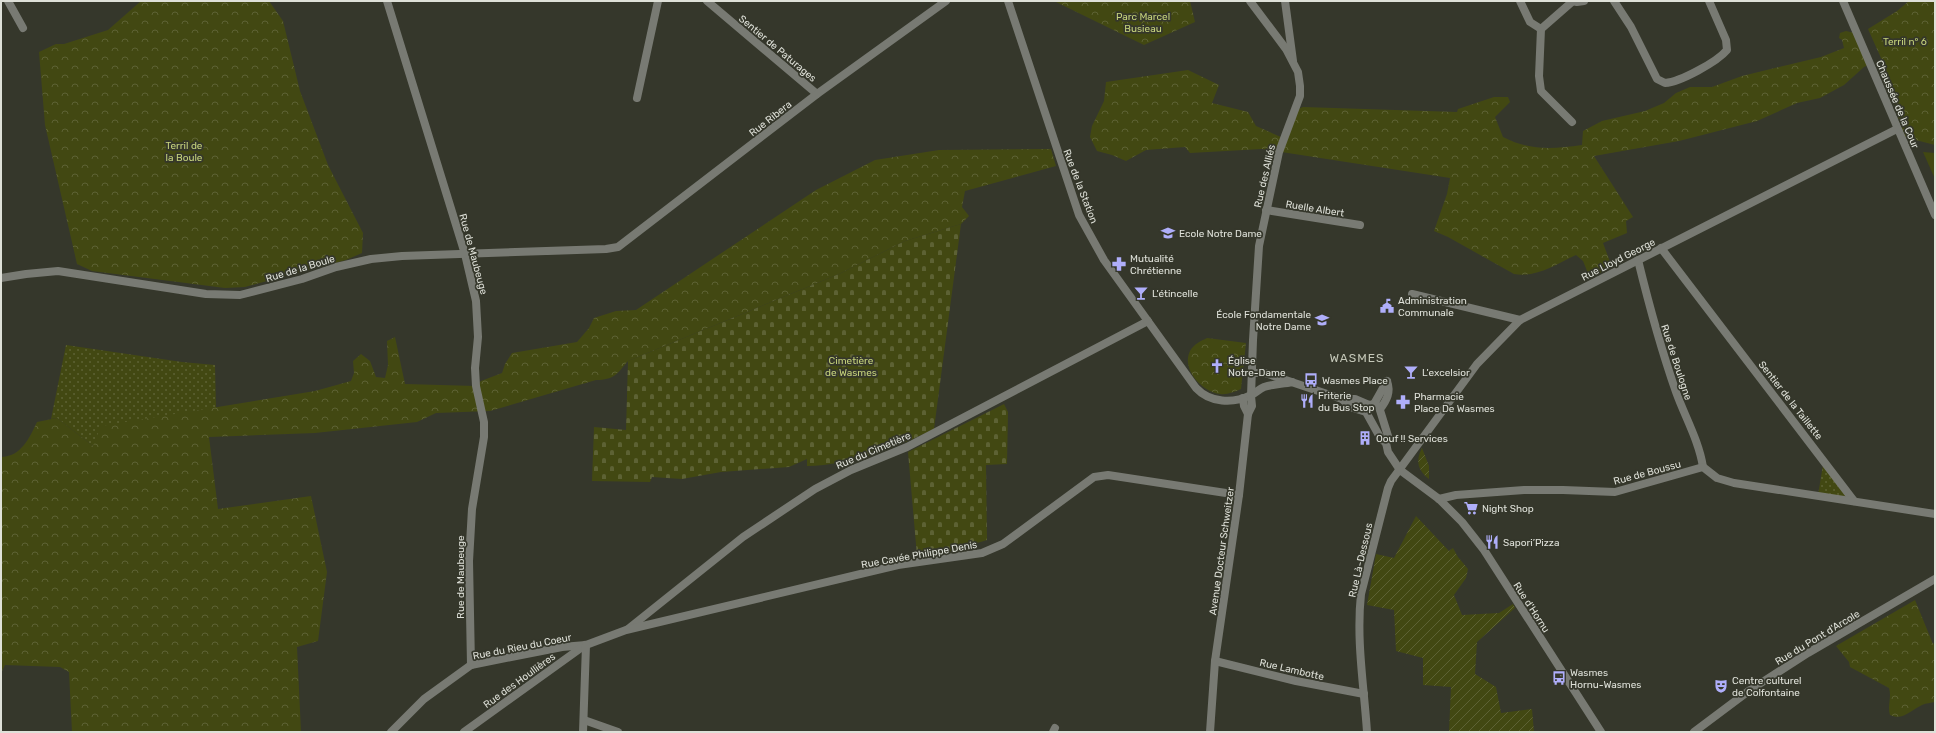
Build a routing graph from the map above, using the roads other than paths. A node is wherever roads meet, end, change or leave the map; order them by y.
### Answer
1 (8, 1) edge
2 (387, 1) edge
3 (658, 1) edge
4 (707, 1) edge
5 (946, 1) edge
6 (1008, 1) edge
7 (1250, 1) edge
8 (1285, 1) edge
9 (1520, 1) edge
10 (1573, 1) edge
11 (1584, 1) edge
12 (1614, 1) edge
13 (1709, 1) edge
14 (1843, 1) edge
15 (23, 28) dead end
16 (1541, 28) junction
17 (1293, 61) junction
18 (817, 94) junction
19 (637, 98) dead end
20 (1572, 122) dead end
21 (1897, 128) junction
22 (1266, 210) junction
23 (1935, 216) edge
24 (1360, 225) dead end
25 (1661, 248) junction
26 (606, 249) joint
27 (465, 254) junction
28 (1638, 260) junction
29 (1, 278) edge
30 (1412, 294) dead end
31 (1520, 320) junction
32 (1148, 322) junction
33 (1252, 373) junction
34 (1292, 382) junction
35 (1247, 397) junction
36 (1373, 411) junction
37 (1386, 443) junction
38 (1703, 467) junction
39 (1400, 470) junction
40 (1239, 495) junction
41 (1439, 499) junction
42 (1854, 501) junction
43 (1935, 514) edge
44 (1935, 579) edge
45 (626, 630) junction
46 (586, 645) junction
47 (1215, 661) junction
48 (471, 665) junction
49 (1364, 694) junction
50 (584, 720) junction
51 (391, 732) edge
52 (464, 732) edge
53 (583, 732) edge
54 (618, 732) edge
55 (1210, 732) edge
56 (1367, 732) edge
57 (1601, 732) edge
58 (1694, 732) edge

1 - 15 street
2 - 27 street, Rue de Maubeuge
3 - 19 street
4 - 18 street, Sentier de Paturages
5 - 18 street, Rue Ribera
6 - 32 street, Rue de la Station
7 - 17 street, Rue des Alliés
8 - 17 street
9 - 16 street
10 - 11 street
10 - 16 street
12 - 13 street
14 - 21 street, Chaussée de la Cour
16 - 20 street
17 - 22 street, Rue des Alliés
18 - 26 street, Rue Ribera
21 - 23 street, Chaussée de la Cour
21 - 25 street, Rue Lloyd George
22 - 24 street, Ruelle Albert
22 - 33 street, Rue des Alliés
25 - 28 street, Rue Lloyd George
25 - 42 street, Sentier de la Taillette
26 - 27 street, Rue de la Boule
27 - 29 street, Rue de la Boule
27 - 48 street, Rue de Maubeuge
28 - 31 street, Rue Lloyd George
28 - 38 street, Rue de Boulogne
30 - 31 street
31 - 39 street, Rue Lloyd George
32 - 35 street, Rue de la Station
32 - 45 street, Rue du Cimetière
33 - 34 street
33 - 35 street
34 - 35 street
34 - 36 street
35 - 40 street, Avenue Docteur Schweitzer
36 - 37 street
36 - 37 street
37 - 39 street, Rue d'Hornu
38 - 41 street, Rue de Boussu
38 - 42 street
39 - 41 street, Rue d'Hornu
39 - 49 street, Rue Là-Dessous
40 - 45 street, Rue Cavée Philippe Denis
40 - 47 street, Avenue Docteur Schweitzer
41 - 57 street, Rue d'Hornu
42 - 43 street
44 - 58 street, Rue du Pont d'Arcole
45 - 46 street, Rue Cavée Philippe Denis
46 - 48 street, Rue du Rieu du Coeur
46 - 50 street
46 - 52 street, Rue des Houllières
47 - 49 street, Rue Lambotte
47 - 55 street, Avenue Docteur Schweitzer
48 - 51 street, Rue du Rieu du Coeur
49 - 56 street, Rue Là-Dessous
50 - 53 street
50 - 54 street

